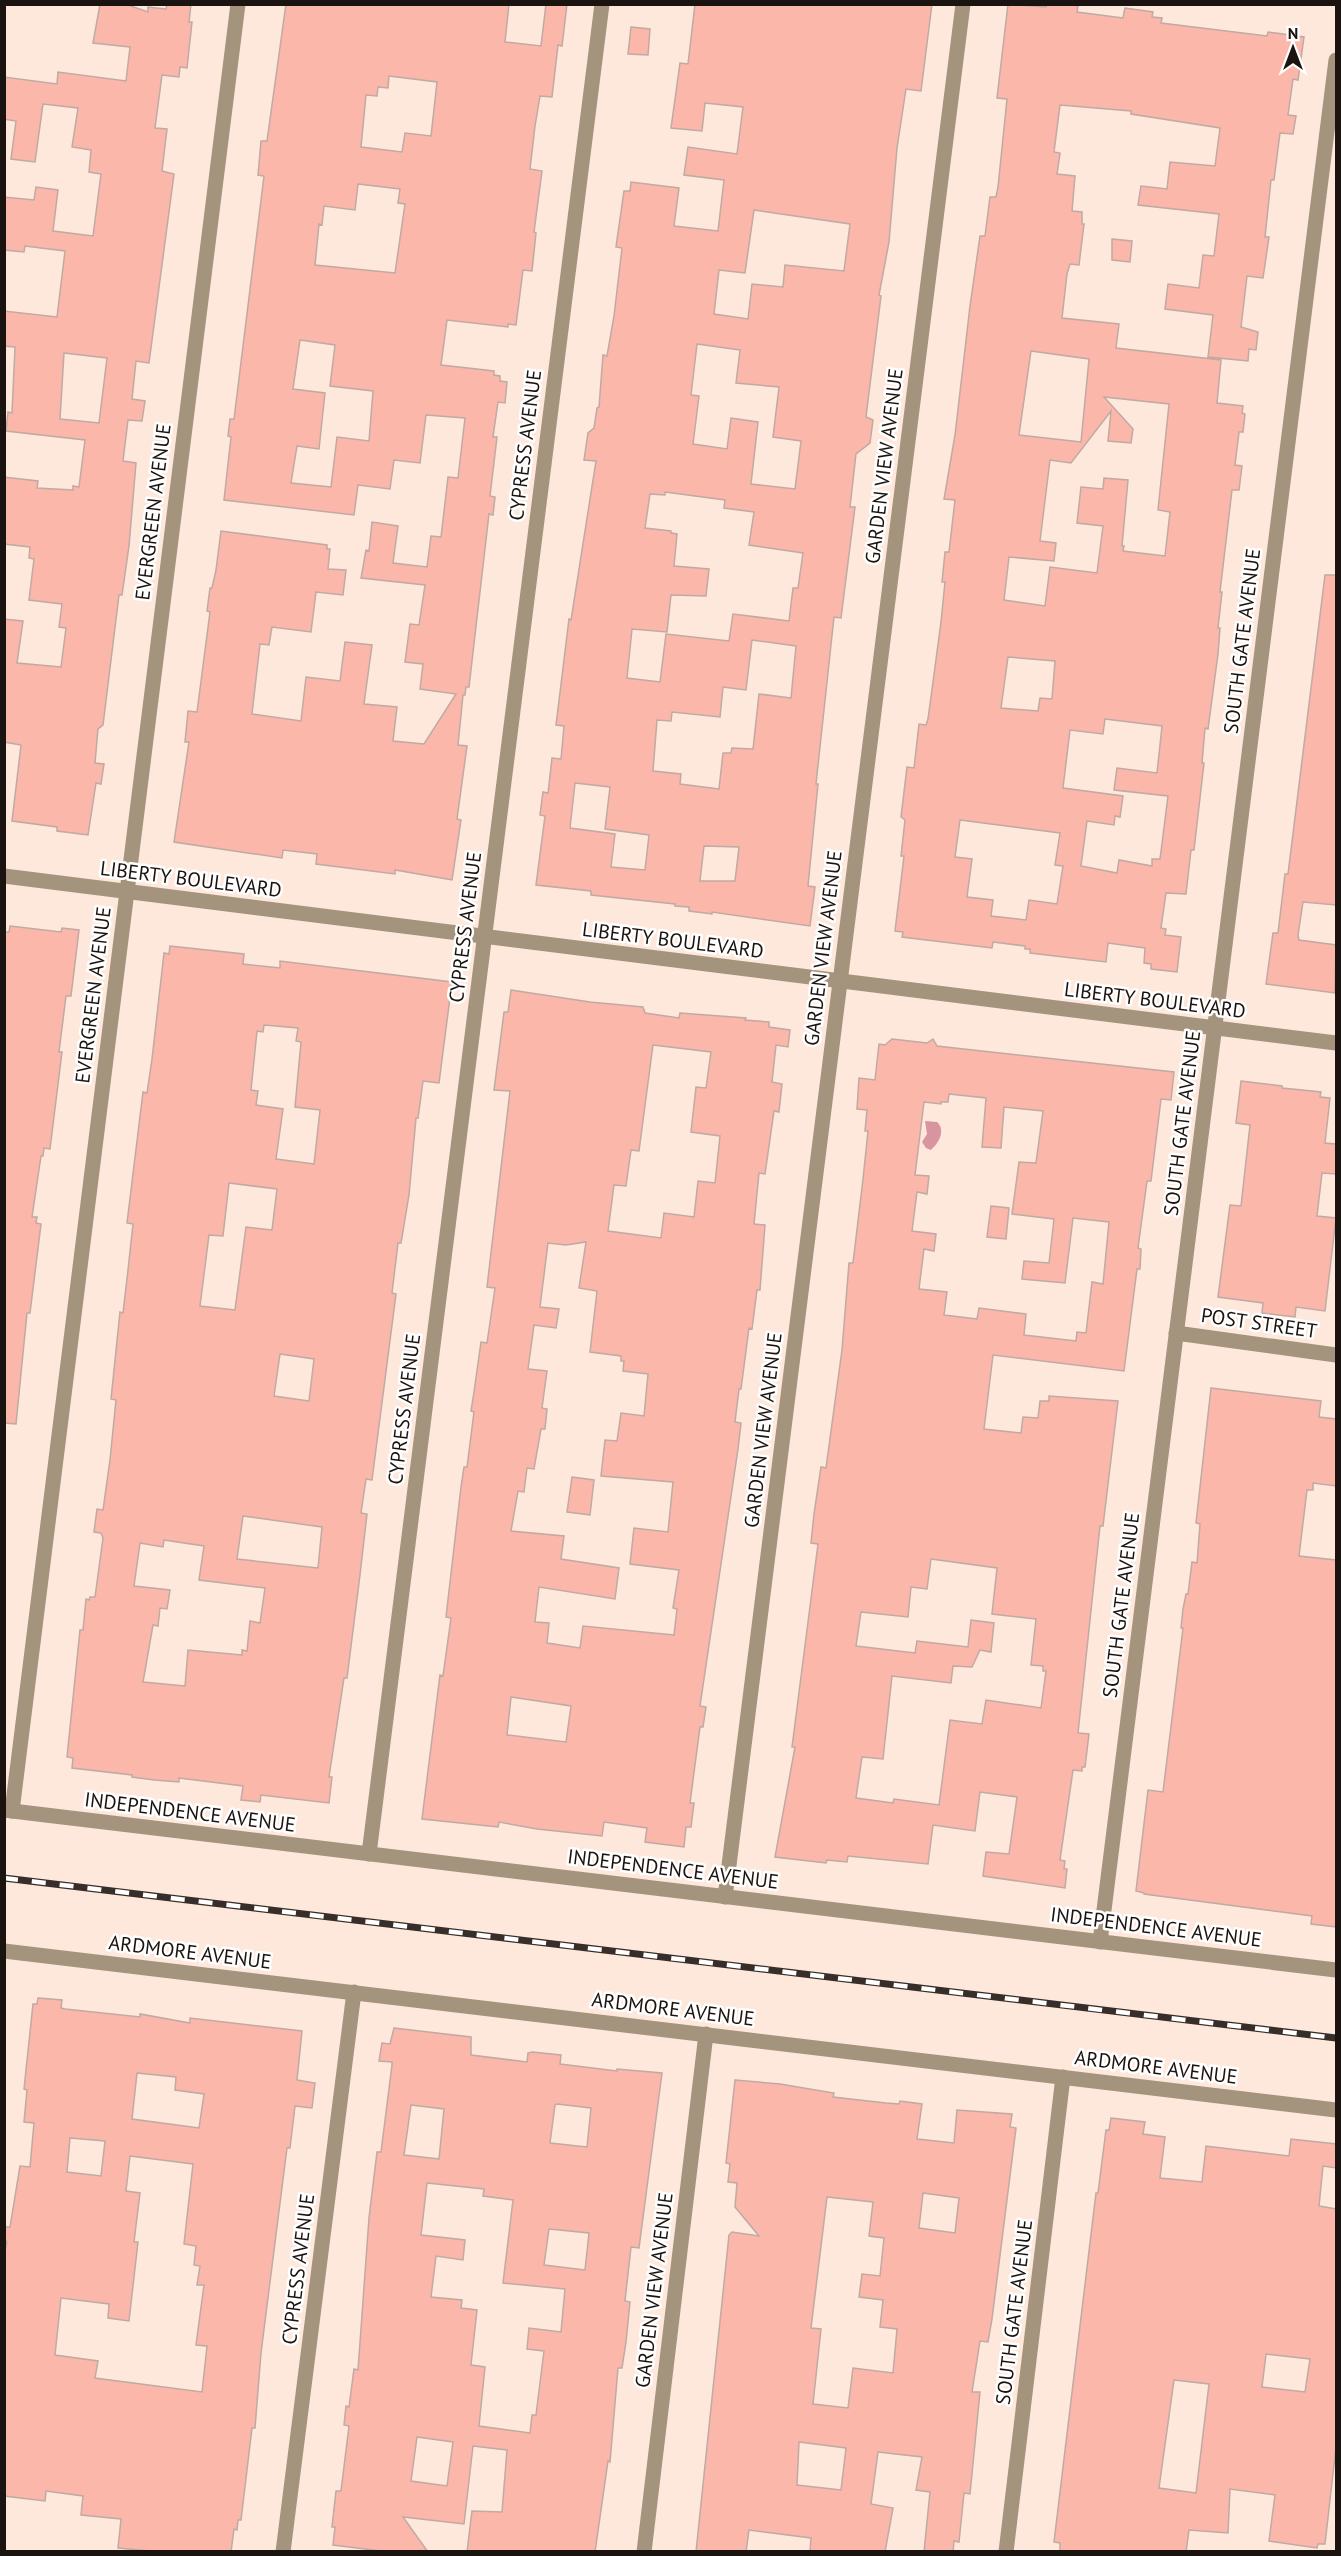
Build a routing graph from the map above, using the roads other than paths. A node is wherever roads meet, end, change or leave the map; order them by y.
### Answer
1 (238, 4) edge
2 (602, 4) edge
3 (963, 4) edge
4 (1336, 60) edge
5 (4, 876) edge
6 (127, 892) junction
7 (485, 937) junction
8 (840, 982) junction
9 (1215, 1028) junction
10 (1336, 1043) edge
11 (1176, 1333) junction
12 (1336, 1355) edge
13 (8, 1811) edge
14 (369, 1854) junction
15 (725, 1897) junction
16 (1100, 1941) junction
17 (4, 1951) edge
18 (1336, 1970) edge
19 (354, 1992) junction
20 (706, 2034) junction
21 (1064, 2077) junction
22 (1336, 2110) edge
23 (283, 2552) edge
24 (644, 2552) edge
25 (1006, 2552) edge

1 - 6 street, EVERGREEN AVENUE
2 - 7 street, CYPRESS AVENUE
3 - 8 street, GARDEN VIEW AVENUE
4 - 9 street, SOUTH GATE AVENUE
5 - 6 street, LIBERTY BOULEVARD
6 - 7 street, LIBERTY BOULEVARD
6 - 13 street, EVERGREEN AVENUE
7 - 8 street, LIBERTY BOULEVARD
7 - 14 street, CYPRESS AVENUE
8 - 9 street, LIBERTY BOULEVARD
8 - 15 street, GARDEN VIEW AVENUE
9 - 10 street, LIBERTY BOULEVARD
9 - 11 street, SOUTH GATE AVENUE
11 - 12 street, POST STREET
11 - 16 street, SOUTH GATE AVENUE
13 - 14 street, INDEPENDENCE AVENUE
14 - 15 street, INDEPENDENCE AVENUE
15 - 16 street, INDEPENDENCE AVENUE
16 - 18 street, INDEPENDENCE AVENUE
17 - 19 street, ARDMORE AVENUE
19 - 20 street, ARDMORE AVENUE
19 - 23 street, CYPRESS AVENUE
20 - 21 street, ARDMORE AVENUE
20 - 24 street, GARDEN VIEW AVENUE
21 - 22 street, ARDMORE AVENUE
21 - 25 street, SOUTH GATE AVENUE

